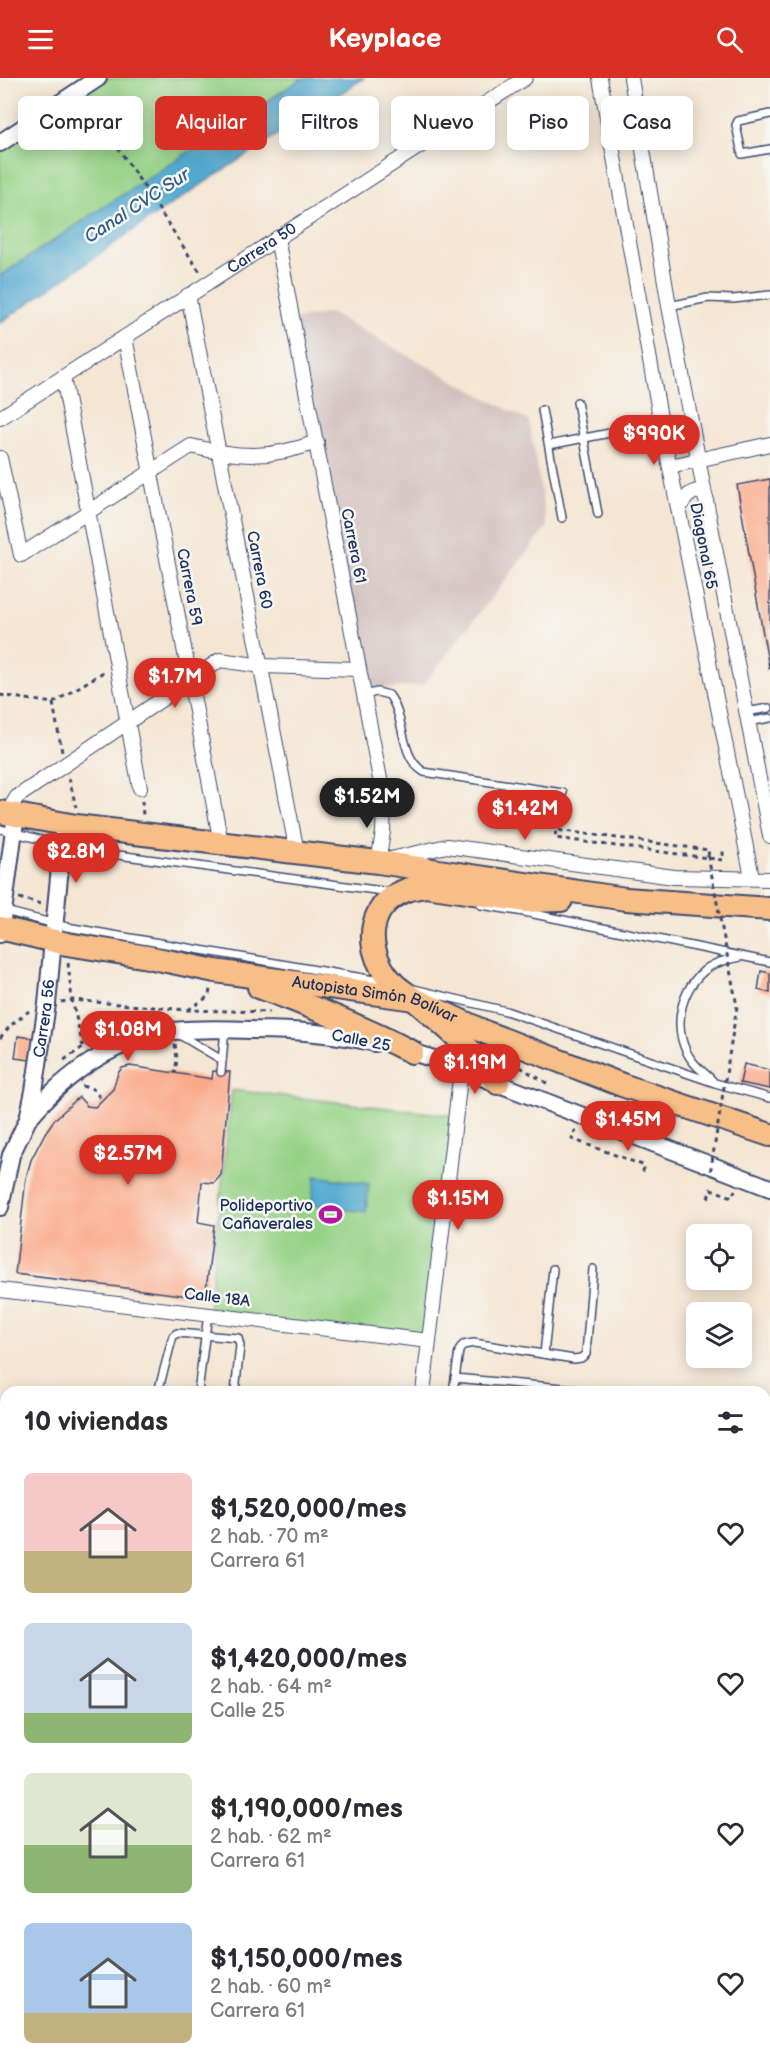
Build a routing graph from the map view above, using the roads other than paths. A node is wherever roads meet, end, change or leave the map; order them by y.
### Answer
1 (98, 78) edge
2 (525, 78) edge
3 (600, 78) edge
4 (631, 78) edge
5 (770, 114) edge
6 (0, 143) edge
7 (770, 149) edge
8 (277, 237) junction
9 (188, 295) junction
10 (770, 295) edge
11 (669, 306) junction
12 (125, 337) junction
13 (63, 376) junction
14 (577, 402) dead end
15 (542, 410) dead end
16 (0, 418) edge
17 (661, 423) junction
18 (584, 438) junction
19 (317, 442) junction
20 (770, 444) edge
21 (549, 445) junction
22 (219, 453) junction
23 (0, 458) edge
24 (698, 460) junction
25 (670, 466) junction
26 (150, 472) junction
27 (706, 497) junction
28 (679, 508) junction
29 (89, 512) junction
30 (598, 514) dead end
31 (562, 518) dead end
32 (262, 666) junction
33 (359, 669) junction
34 (191, 680) junction
35 (364, 695) junction
36 (769, 708) edge
37 (747, 717) junction
38 (770, 718) edge
39 (128, 722) junction
40 (140, 788) road end
41 (563, 793) dead end
42 (7, 820) edge
43 (769, 829) edge
44 (63, 835) junction
45 (221, 843) junction
46 (297, 852) junction
47 (378, 862) junction
48 (752, 877) junction
49 (770, 879) edge
50 (399, 893) junction
51 (422, 896) dead end
52 (626, 899) junction
53 (468, 903) dead end
54 (770, 909) edge
55 (2, 914) edge
56 (55, 924) junction
57 (0, 934) edge
58 (746, 956) junction
59 (770, 962) edge
60 (212, 979) junction
61 (393, 984) junction
62 (414, 999) junction
63 (225, 1029) junction
64 (173, 1031) junction
65 (412, 1052) junction
66 (222, 1060) junction
67 (462, 1070) junction
68 (221, 1072) dead end
69 (498, 1083) junction
70 (715, 1083) junction
71 (770, 1098) edge
72 (28, 1119) junction
73 (770, 1135) edge
74 (770, 1188) edge
75 (0, 1207) edge
76 (553, 1269) dead end
77 (593, 1269) dead end
78 (0, 1290) edge
79 (208, 1314) junction
80 (205, 1334) junction
81 (429, 1341) junction
82 (544, 1354) junction
83 (455, 1378) junction
84 (160, 1386) edge
85 (199, 1386) edge
86 (236, 1386) edge
87 (424, 1386) edge
88 (454, 1386) edge
89 (541, 1386) edge

1 - 6 street
2 - 8 street, Carrera 50
3 - 17 street, Diagonal 65
4 - 11 street, Diagonal 65
5 - 7 lane
8 - 9 street, Carrera 50
8 - 19 street, Carrera 61
9 - 12 street, Carrera 50
9 - 22 street, Carrera 60
10 - 11 lane
11 - 24 street, Diagonal 65
12 - 13 street, Carrera 50
12 - 26 street, Carrera 59
13 - 16 street, Carrera 50
13 - 29 street
14 - 18 lane
15 - 21 lane
17 - 18 lane
17 - 25 street, Diagonal 65
18 - 21 lane
18 - 30 lane
19 - 22 street
19 - 33 street, Carrera 61
20 - 24 street
21 - 31 lane
22 - 26 street
22 - 32 street, Carrera 60
23 - 29 street
24 - 25 street
24 - 27 street, Diagonal 65
25 - 28 street, Diagonal 65
26 - 29 street
26 - 34 street, Carrera 59
27 - 28 street
27 - 37 street, Diagonal 65
28 - 48 street, Diagonal 65
29 - 39 street
32 - 33 street
32 - 34 street
32 - 46 street, Carrera 60
33 - 35 street, Carrera 61
34 - 39 street
34 - 45 street, Carrera 59
35 - 41 lane
35 - 47 street, Carrera 61
36 - 37 lane
37 - 38 lane
37 - 43 street, Diagonal 65
39 - 40 street
39 - 42 street
42 - 44 highway
42 - 55 street
44 - 45 highway
44 - 50 lane
44 - 56 street, Carrera 56
45 - 46 highway
46 - 47 highway
47 - 48 street
47 - 52 highway
48 - 49 street
50 - 51 lane
50 - 52 highway
50 - 61 highway
52 - 54 highway
53 - 58 lane
55 - 56 highway, Autopista Simón Bolívar
55 - 57 street
56 - 60 highway, Autopista Simón Bolívar
56 - 61 lane
56 - 72 street, Carrera 56
58 - 59 lane
58 - 70 lane
60 - 62 highway, Autopista Simón Bolívar
60 - 65 highway
61 - 62 highway
61 - 70 lane
62 - 69 highway
62 - 73 highway, Autopista Simón Bolívar
63 - 64 street, Calle 25
63 - 65 street, Calle 25
63 - 66 lane
64 - 66 lane
64 - 72 street, Calle 25
65 - 67 street, Calle 25
66 - 68 lane
67 - 69 street, Calle 25
67 - 81 street
69 - 74 street, Calle 25
70 - 71 lane
72 - 75 street, Carrera 56
76 - 82 lane
77 - 82 lane
78 - 79 street, Calle 18A
79 - 80 lane
79 - 81 street, Calle 18A
80 - 84 lane
80 - 85 lane
80 - 86 lane
81 - 87 street
82 - 83 lane
83 - 88 lane
83 - 89 lane

